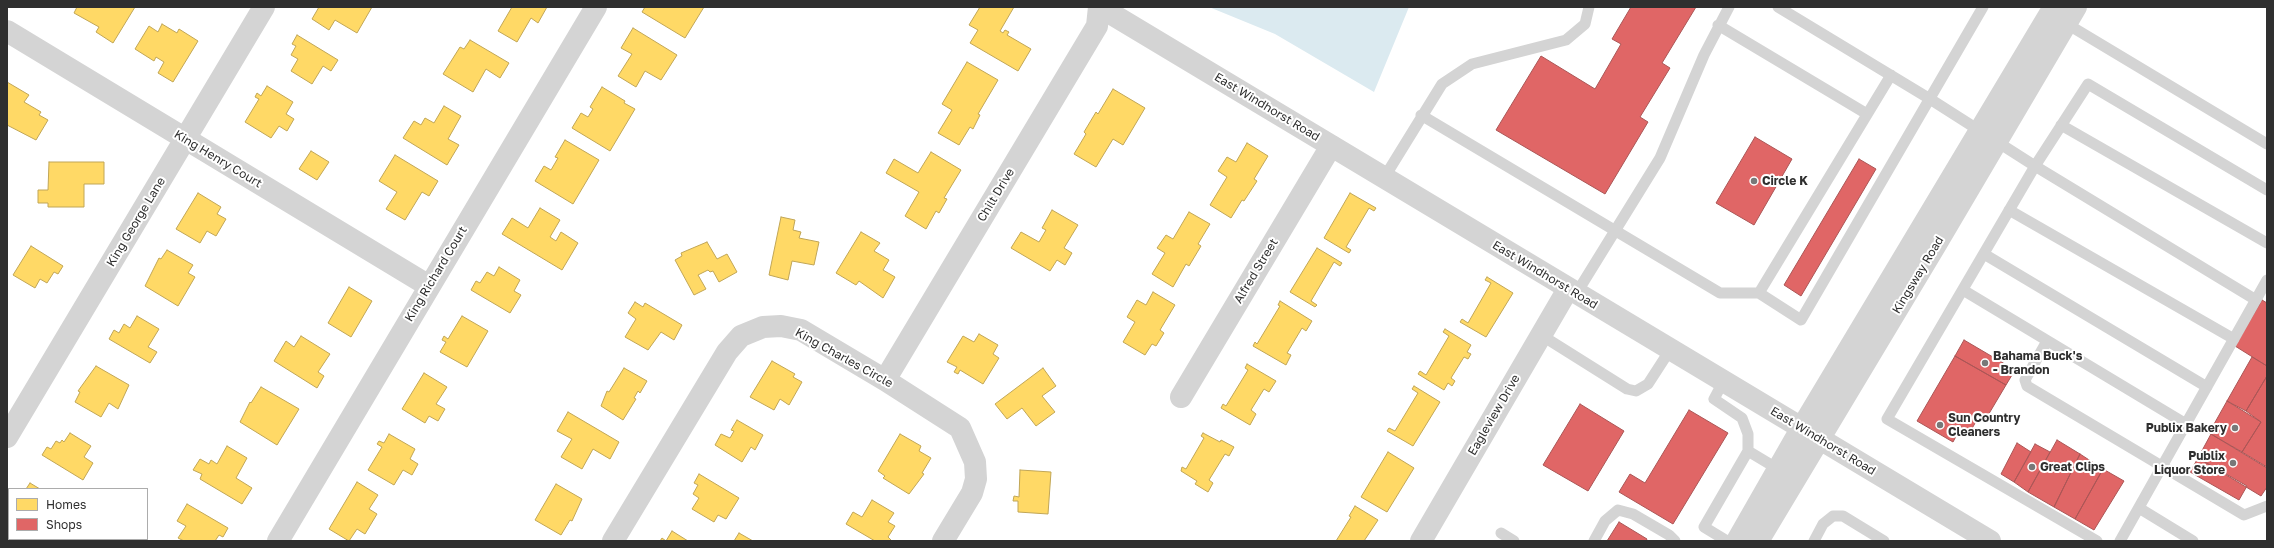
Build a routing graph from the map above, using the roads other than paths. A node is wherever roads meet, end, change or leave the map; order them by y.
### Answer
1 (264, 7) edge
2 (596, 7) edge
3 (1099, 7) edge
4 (1589, 7) edge
5 (1728, 7) edge
6 (1778, 7) edge
7 (1983, 7) edge
8 (2066, 13) edge
9 (1718, 25) junction
10 (7, 31) edge
11 (1891, 75) junction
12 (1930, 98) junction
13 (1867, 114) junction
14 (1421, 115) junction
15 (2061, 125) junction
16 (1989, 136) junction
17 (187, 140) junction
18 (2267, 144) edge
19 (1331, 146) junction
20 (2034, 166) junction
21 (1384, 178) junction
22 (2267, 190) edge
23 (2009, 210) junction
24 (1615, 231) junction
25 (2267, 243) edge
26 (1984, 254) junction
27 (2267, 280) edge
28 (429, 286) junction
29 (1963, 290) junction
30 (1572, 292) junction
31 (1759, 294) junction
32 (2256, 300) junction
33 (1541, 335) junction
34 (2234, 339) junction
35 (2047, 341) junction
36 (1670, 350) junction
37 (885, 380) junction
38 (1723, 382) junction
39 (2206, 387) junction
40 (1181, 397) dead end
41 (2186, 424) junction
42 (1810, 434) junction
43 (7, 437) edge
44 (1748, 451) junction
45 (2162, 467) junction
46 (1778, 469) junction
47 (2267, 506) edge
48 (2138, 508) junction
49 (1501, 533) dead end
50 (1985, 540) edge
51 (278, 541) edge
52 (613, 541) edge
53 (943, 541) edge
54 (1421, 541) edge
55 (1514, 541) edge
56 (1594, 541) edge
57 (1675, 541) edge
58 (1727, 541) edge
59 (1737, 541) edge
60 (1758, 541) edge
61 (1814, 541) edge
62 (1884, 541) edge
63 (2098, 541) edge
64 (2120, 541) edge
65 (2193, 541) edge

1 - 17 street, King George Lane
2 - 28 street, King Richard Court
3 - 19 street, East Windhorst Road
3 - 37 street, Chilt Drive
4 - 14 lane
5 - 9 lane
6 - 11 lane
7 - 12 lane
8 - 16 street, Kingsway Road
8 - 18 lane
9 - 13 lane
9 - 24 lane
10 - 17 street, King Henry Court
11 - 12 lane
11 - 13 lane
12 - 16 lane
12 - 31 lane
13 - 31 lane
14 - 21 lane
14 - 24 lane
15 - 20 lane
15 - 22 lane
15 - 25 lane
16 - 20 lane
16 - 42 street, Kingsway Road
17 - 28 street, King Henry Court
17 - 43 street, King George Lane
19 - 21 street, East Windhorst Road
19 - 40 street, Alfred Street
20 - 23 lane
20 - 32 lane
21 - 30 street, East Windhorst Road
23 - 26 lane
23 - 34 lane
24 - 30 lane
24 - 31 lane
26 - 29 lane
26 - 39 lane
27 - 32 lane
28 - 51 street, King Richard Court
29 - 35 lane
29 - 63 lane
30 - 33 street, Eagleview Drive
30 - 36 street, East Windhorst Road
32 - 34 lane
33 - 36 lane
33 - 54 street, Eagleview Drive
34 - 39 lane
35 - 41 lane
35 - 45 lane
36 - 38 street, East Windhorst Road
37 - 52 street, King Charles Circle
37 - 53 street, King Charles Circle
38 - 42 street, East Windhorst Road
38 - 44 lane
39 - 41 lane
41 - 45 lane
42 - 46 street, Kingsway Road
42 - 50 street, East Windhorst Road
42 - 60 street, Kingsway Road
44 - 46 lane
44 - 58 lane
45 - 47 lane
45 - 48 lane
46 - 59 street, Kingsway Road
48 - 64 lane
48 - 65 lane
49 - 55 lane
56 - 57 lane
61 - 62 lane

